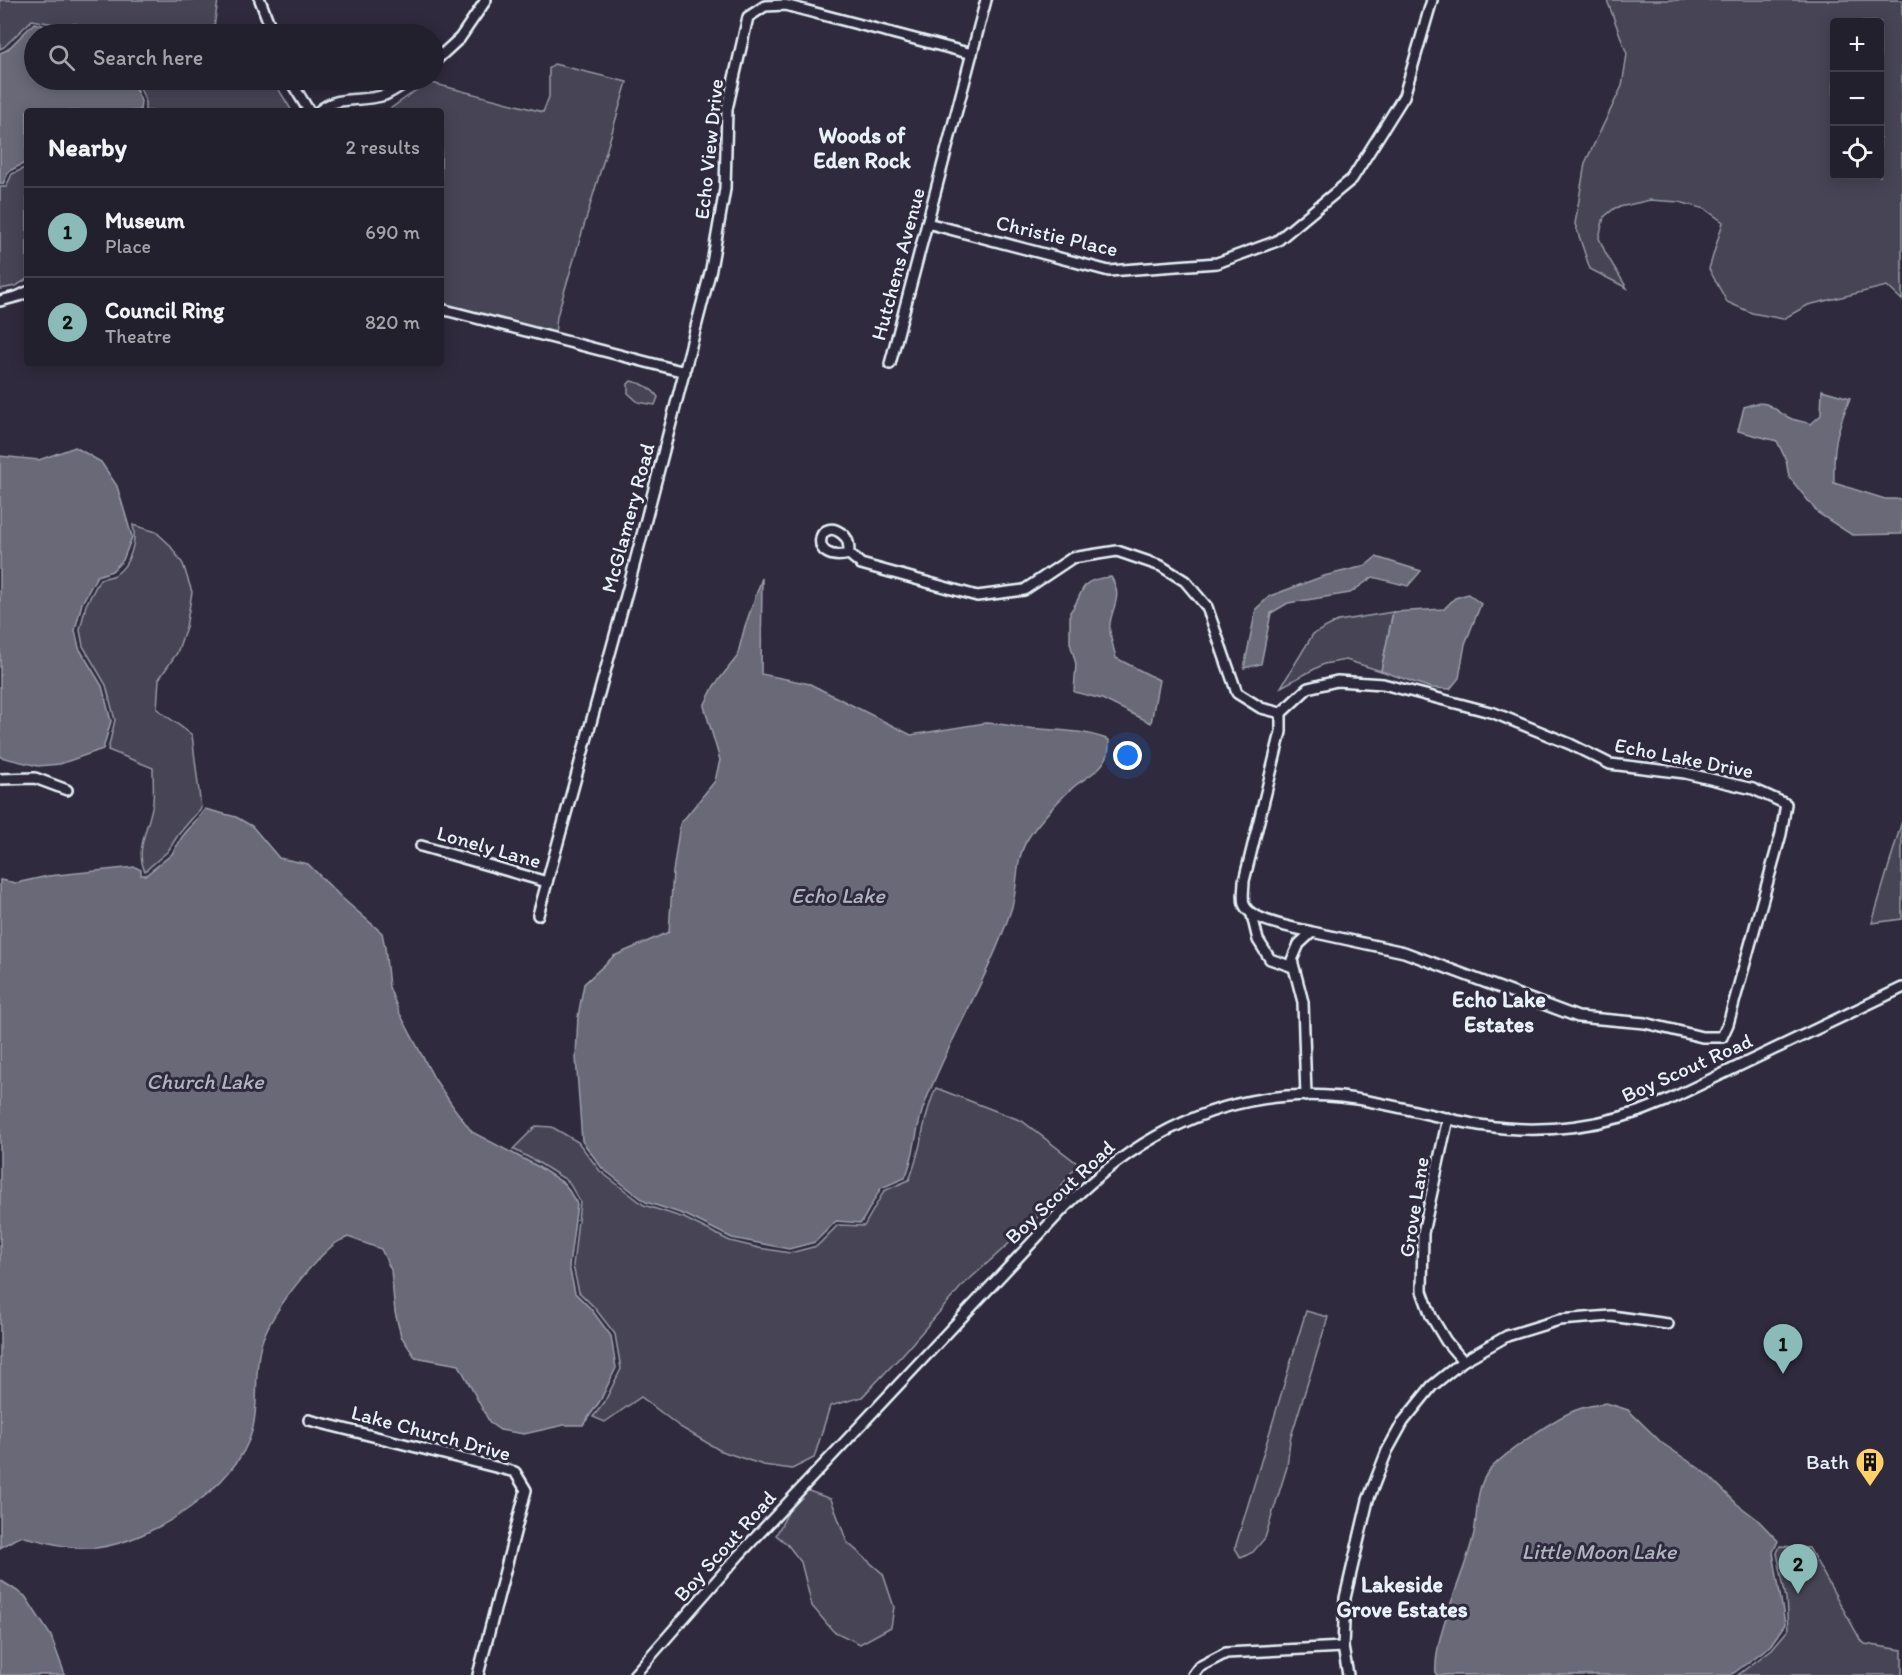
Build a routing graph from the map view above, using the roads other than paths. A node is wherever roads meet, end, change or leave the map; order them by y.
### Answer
1 (260, 0) edge
2 (486, 0) edge
3 (986, 0) edge
4 (1432, 0) edge
5 (269, 24) edge
6 (444, 53) edge
7 (972, 54) junction
8 (296, 90) edge
9 (393, 90) edge
10 (307, 108) edge
11 (323, 108) edge
12 (927, 223) junction
13 (24, 294) edge
14 (0, 301) edge
15 (444, 310) edge
16 (890, 364) dead end
17 (685, 372) junction
18 (849, 554) dead end
19 (1281, 713) junction
20 (0, 779) edge
21 (67, 790) dead end
22 (421, 846) dead end
23 (547, 882) junction
24 (538, 915) dead end
25 (1252, 915) junction
26 (1312, 932) junction
27 (1293, 967) junction
28 (1902, 988) edge
29 (1306, 1096) junction
30 (1448, 1118) junction
31 (1668, 1324) dead end
32 (1463, 1362) junction
33 (309, 1420) dead end
34 (1343, 1647) junction
35 (478, 1675) edge
36 (634, 1675) edge
37 (1193, 1675) edge
38 (1348, 1675) edge

1 - 5 street
2 - 6 street
3 - 7 street, Hutchens Avenue
4 - 12 street, Christie Place
7 - 12 street, Hutchens Avenue
7 - 17 street, Echo View Drive
8 - 10 street
9 - 11 street
12 - 16 street, Hutchens Avenue
13 - 14 street
15 - 17 street
17 - 23 street, McGlamery Road
18 - 19 street
19 - 25 street
19 - 26 street, Echo Lake Drive
20 - 21 street
22 - 23 street, Lonely Lane
23 - 24 street, McGlamery Road
25 - 26 street, Echo Lake Drive
25 - 27 street
26 - 27 street
27 - 29 street
28 - 30 street, Boy Scout Road
29 - 30 street, Boy Scout Road
29 - 36 street, Boy Scout Road
30 - 32 street, Grove Lane
31 - 32 street
32 - 34 street
33 - 35 street, Lake Church Drive
34 - 37 street
34 - 38 street

